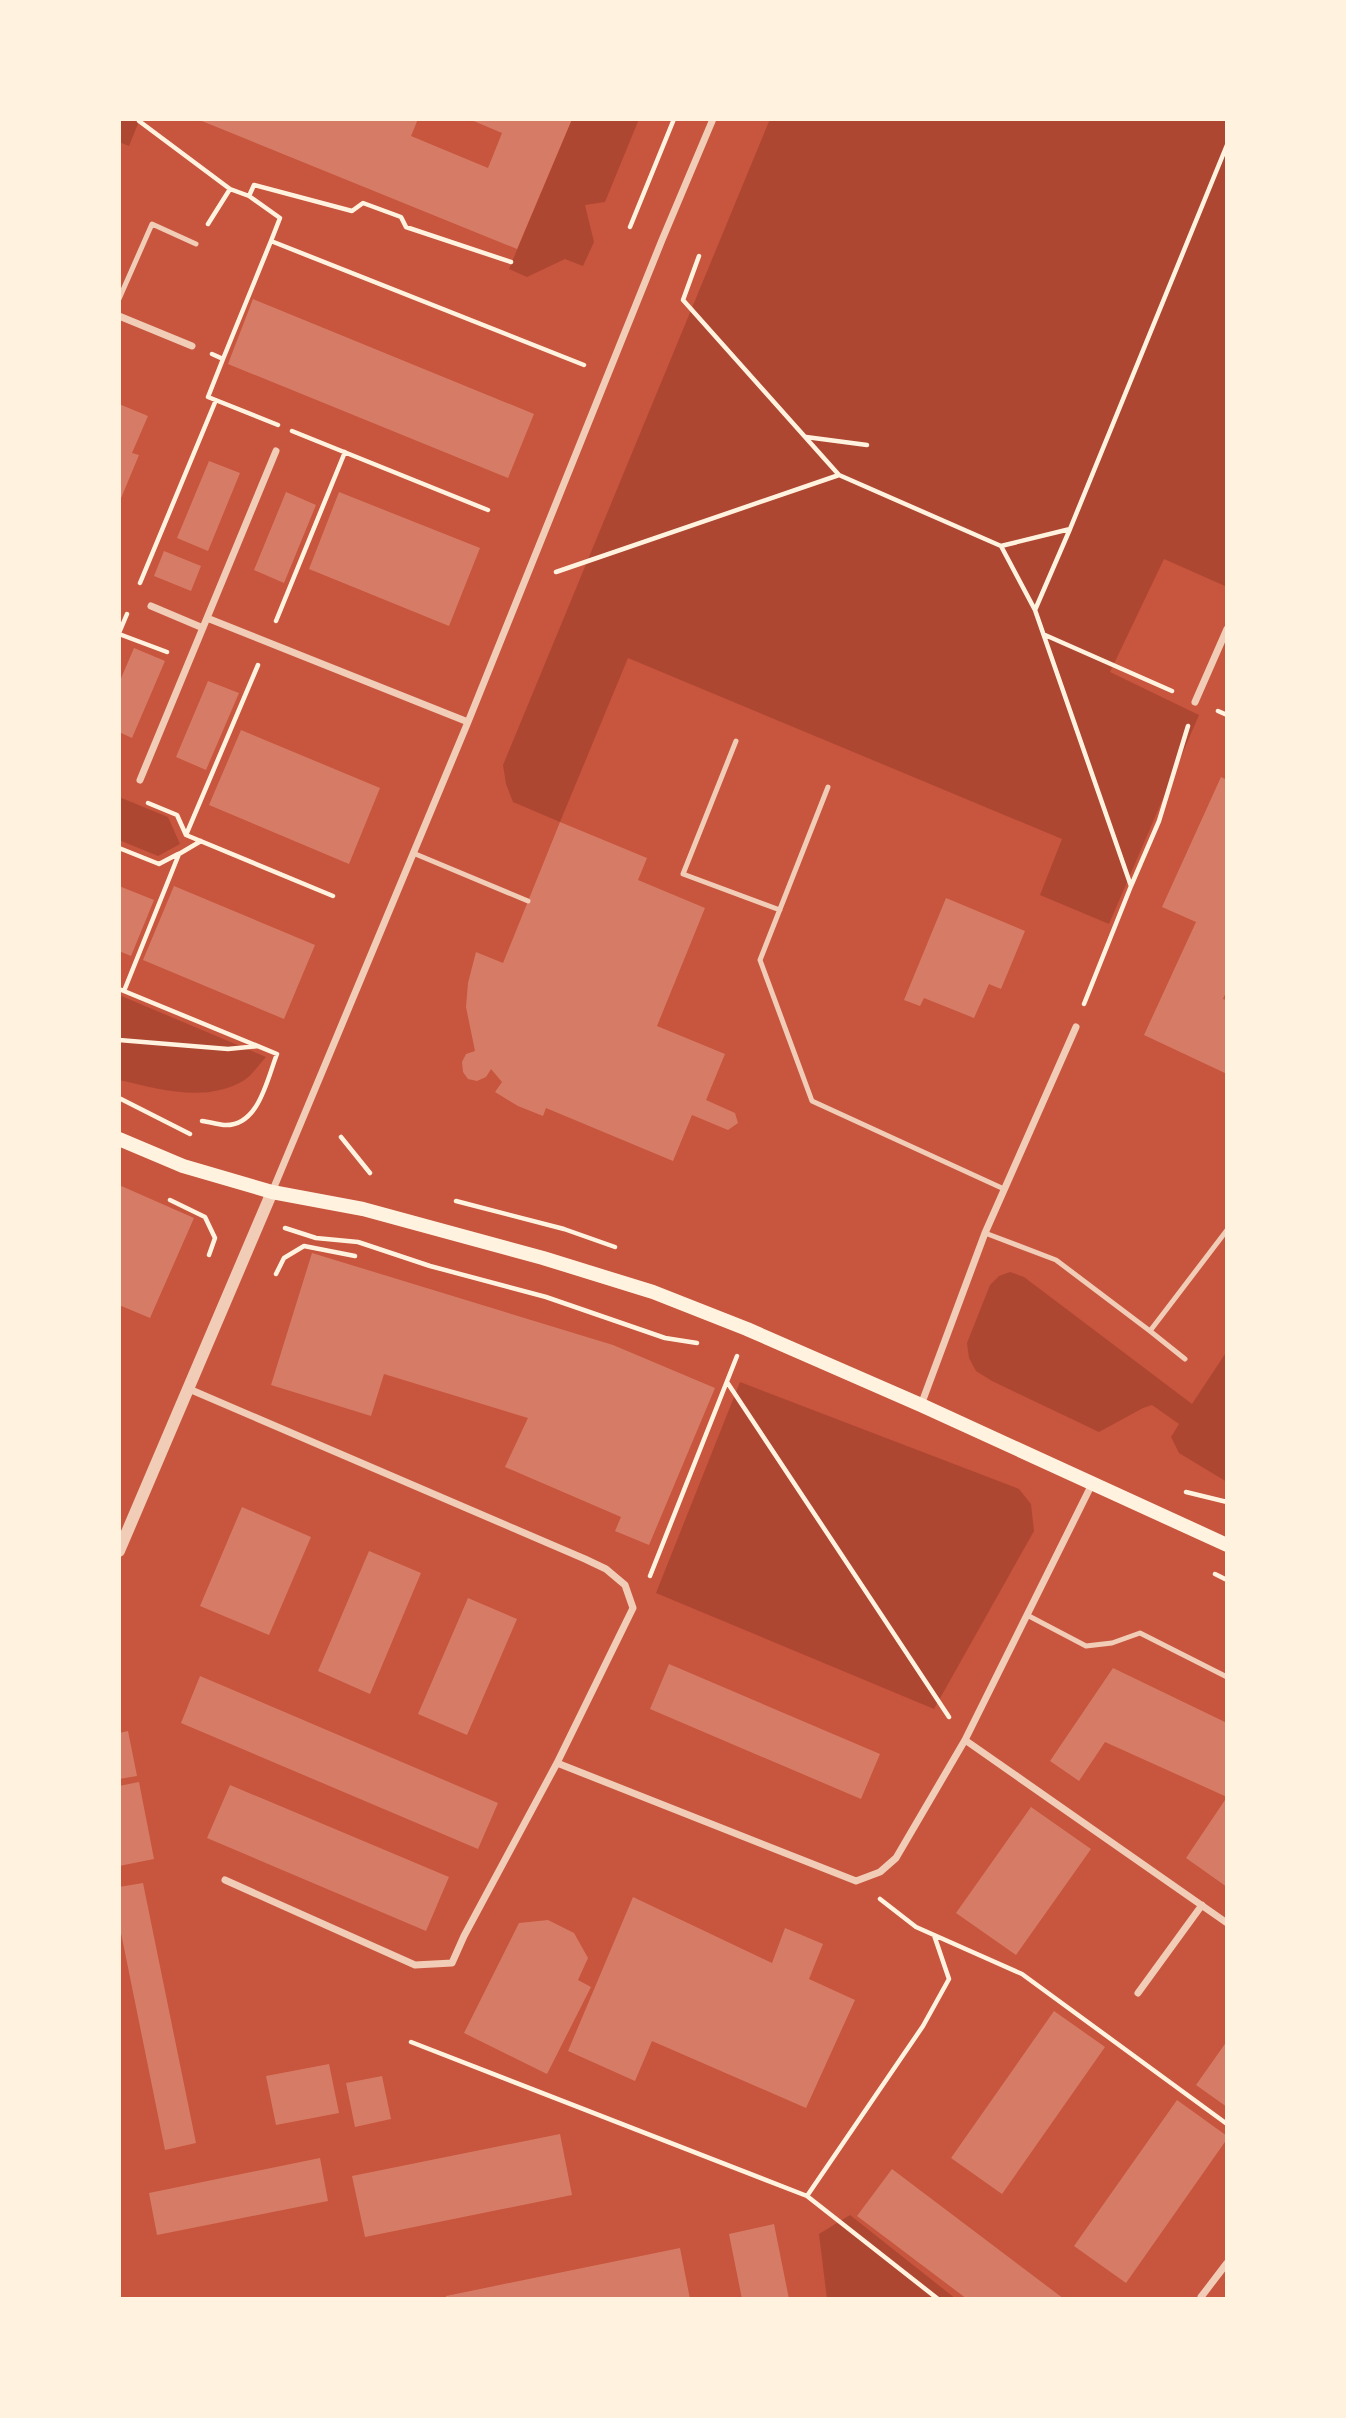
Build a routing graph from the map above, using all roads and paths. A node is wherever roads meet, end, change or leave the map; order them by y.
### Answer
1 (674, 119) edge
2 (713, 119) edge
3 (139, 121) dead end
4 (1227, 145) edge
5 (230, 190) junction
6 (249, 196) junction
7 (630, 227) dead end
8 (271, 241) junction
9 (196, 244) joint
10 (699, 256) dead end
11 (511, 262) dead end
12 (119, 299) edge
13 (119, 316) edge
14 (192, 346) joint
15 (223, 359) junction
16 (608, 374) junction
17 (216, 400) junction
18 (805, 437) junction
19 (867, 445) dead end
20 (276, 451) dead end
21 (839, 475) junction
22 (488, 510) dead end
23 (1070, 529) junction
24 (1001, 546) junction
25 (525, 583) junction
26 (139, 584) dead end
27 (151, 606) dead end
28 (129, 608) dead end
29 (1035, 610) junction
30 (207, 618) junction
31 (203, 628) junction
32 (1227, 629) edge
33 (119, 633) edge
34 (1044, 635) junction
35 (143, 643) dead end
36 (1195, 702) junction
37 (468, 722) junction
38 (736, 741) dead end
39 (140, 780) dead end
40 (828, 787) dead end
41 (142, 800) dead end
42 (201, 841) dead end
43 (119, 848) edge
44 (413, 853) junction
45 (179, 854) junction
46 (1131, 886) junction
47 (333, 896) dead end
48 (528, 901) dead end
49 (780, 910) junction
50 (121, 990) edge
51 (1076, 1027) joint
52 (119, 1040) edge
53 (259, 1046) junction
54 (202, 1121) dead end
55 (341, 1137) dead end
56 (119, 1139) edge
57 (370, 1173) dead end
58 (1004, 1189) junction
59 (272, 1192) junction
60 (170, 1200) dead end
61 (260, 1221) junction
62 (1227, 1230) edge
63 (985, 1233) junction
64 (209, 1255) dead end
65 (355, 1256) dead end
66 (276, 1274) dead end
67 (1150, 1331) junction
68 (698, 1343) dead end
69 (729, 1351) dead end
70 (1185, 1359) dead end
71 (727, 1382) junction
72 (190, 1389) junction
73 (921, 1405) junction
74 (1093, 1482) junction
75 (1227, 1545) edge
76 (120, 1546) edge
77 (1204, 1569) dead end
78 (1227, 1580) edge
79 (628, 1597) junction
80 (1026, 1614) junction
81 (1227, 1677) edge
82 (965, 1740) junction
83 (557, 1763) junction
84 (225, 1880) dead end
85 (856, 1881) junction
86 (1202, 1905) junction
87 (1227, 1923) edge
88 (934, 1935) junction
89 (1138, 1993) dead end
90 (411, 2042) dead end
91 (1227, 2124) edge
92 (807, 2196) junction
93 (1227, 2263) edge
94 (1201, 2298) edge
95 (937, 2299) edge

1 - 7 path
2 - 16 street
3 - 5 path
4 - 23 path
5 - 6 path
5 - 9 path
6 - 8 path
6 - 11 path
8 - 15 path
8 - 16 path
9 - 12 lane
10 - 18 path
13 - 14 street
14 - 15 path
15 - 17 path
16 - 25 street
17 - 22 path
17 - 26 path
18 - 19 path
18 - 21 path
20 - 30 street
21 - 24 path
21 - 25 path
23 - 24 path
23 - 29 path
24 - 29 path
25 - 37 street
27 - 31 street
28 - 33 path
29 - 34 path
30 - 31 street
30 - 37 street
31 - 39 street
32 - 36 street
33 - 35 path
34 - 36 path
34 - 46 path
36 - 46 path
37 - 44 street
38 - 49 lane
40 - 49 lane
41 - 47 path
42 - 45 path
43 - 45 path
44 - 48 lane
44 - 59 street
45 - 50 path
46 - 51 path
49 - 58 lane
50 - 53 path
51 - 58 street
52 - 53 path
53 - 54 path
55 - 57 path
56 - 59 main road
58 - 63 street
59 - 61 street
59 - 73 main road
60 - 64 path
61 - 68 path
61 - 72 street
62 - 67 lane
63 - 67 lane
63 - 73 street
65 - 66 path
67 - 70 lane
69 - 71 path
71 - 79 path
71 - 82 path
72 - 76 street
72 - 79 street
73 - 74 main road
74 - 75 main road
74 - 80 street
77 - 78 path
79 - 83 street
80 - 81 lane
80 - 82 street
82 - 85 street
82 - 86 street
83 - 84 street
83 - 85 street
85 - 88 path
86 - 87 street
86 - 89 street
88 - 91 path
88 - 92 path
90 - 92 path
92 - 95 path
93 - 94 street

